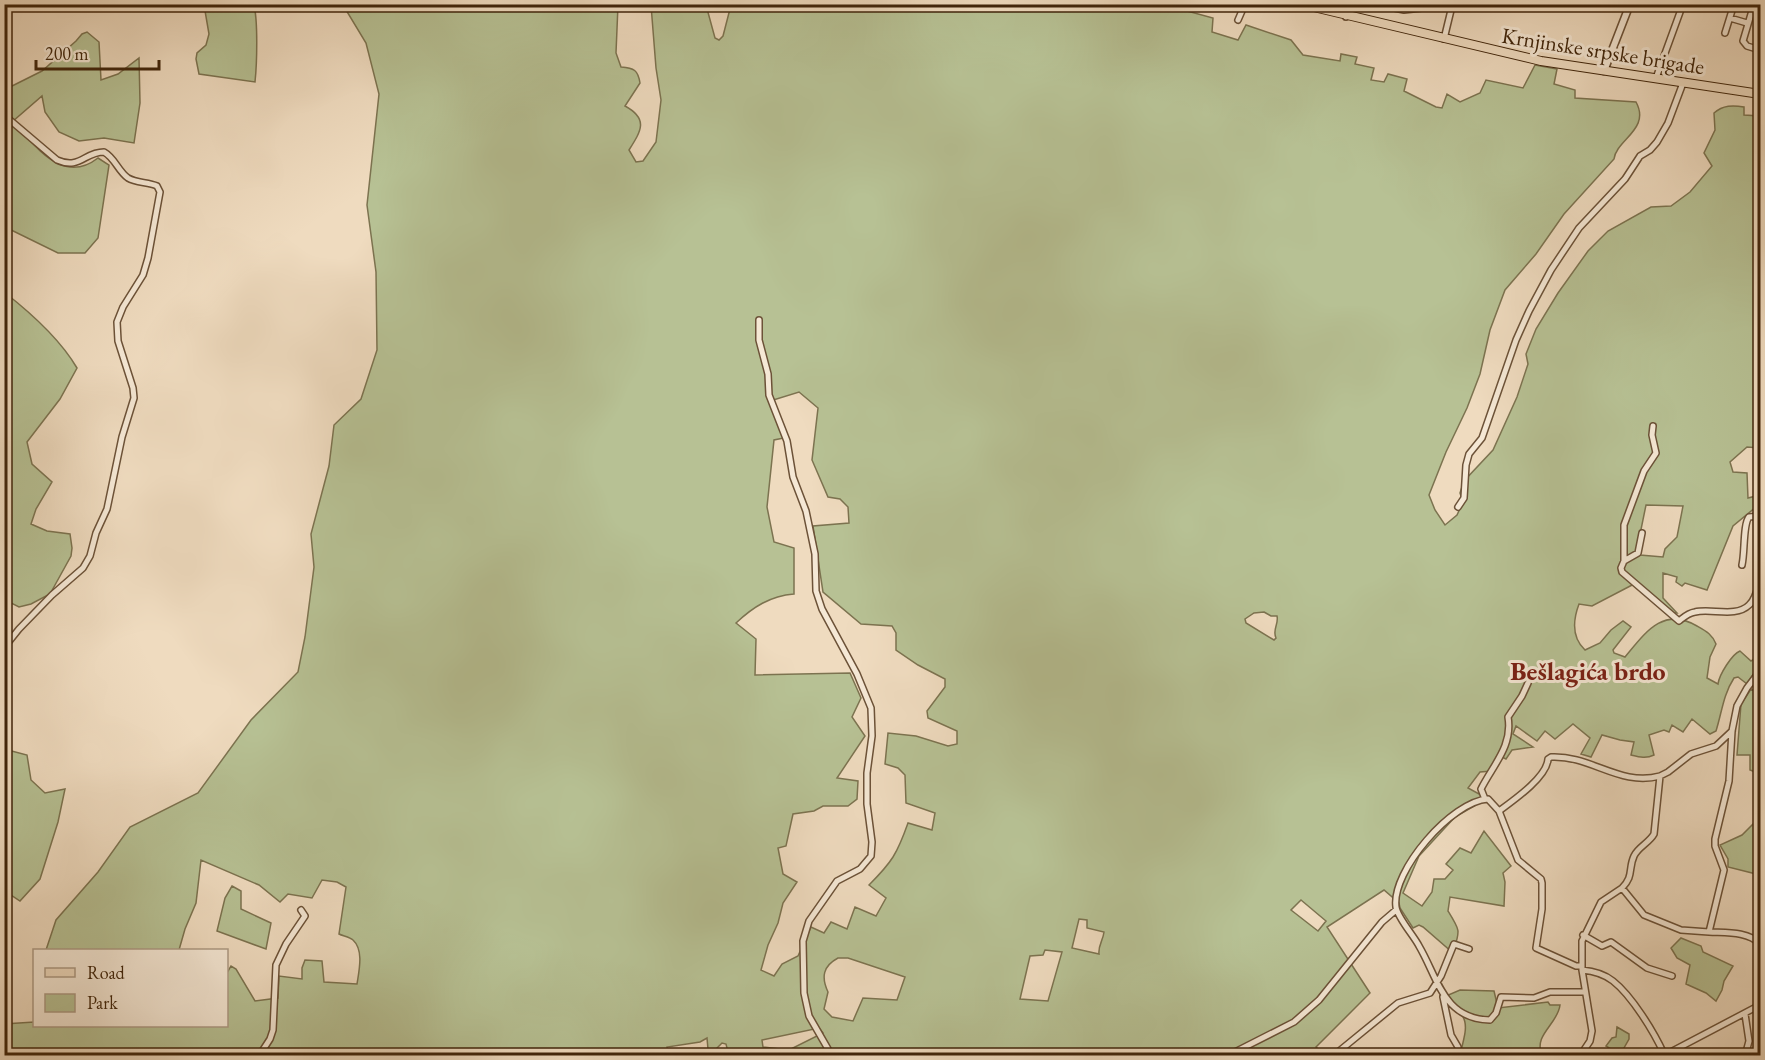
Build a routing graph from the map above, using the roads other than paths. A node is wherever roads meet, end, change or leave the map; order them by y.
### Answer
1 (1245, 4) edge
2 (1301, 4) edge
3 (1348, 4) edge
4 (1375, 4) edge
5 (1630, 4) edge
6 (1683, 4) edge
7 (1734, 4) edge
8 (1754, 4) edge
9 (1455, 5) edge
10 (1346, 16) junction
11 (1730, 18) junction
12 (1238, 20) dead end
13 (1747, 23) junction
14 (1725, 33) dead end
15 (1444, 39) junction
16 (1761, 51) edge
17 (1604, 71) junction
18 (1656, 78) junction
19 (1683, 83) junction
20 (1761, 94) edge
21 (4, 115) edge
22 (759, 320) dead end
23 (1653, 426) dead end
24 (1458, 507) dead end
25 (1761, 516) edge
26 (1642, 533) dead end
27 (1624, 561) junction
28 (1742, 565) dead end
29 (1761, 579) edge
30 (7, 641) edge
31 (4, 652) edge
32 (1761, 671) edge
33 (1528, 683) dead end
34 (1732, 731) junction
35 (1660, 776) junction
36 (1485, 798) junction
37 (1499, 811) junction
38 (1622, 888) junction
39 (301, 910) dead end
40 (1396, 910) junction
41 (1709, 932) junction
42 (1583, 935) junction
43 (1761, 944) edge
44 (1469, 949) dead end
45 (1582, 968) junction
46 (1672, 975) dead end
47 (1437, 984) junction
48 (1585, 992) junction
49 (1443, 996) junction
50 (1761, 1005) edge
51 (1745, 1014) junction
52 (1679, 1048) junction
53 (1338, 1052) dead end
54 (1664, 1055) edge
55 (259, 1056) edge
56 (828, 1056) edge
57 (1227, 1056) edge
58 (1458, 1056) edge
59 (1580, 1056) edge
60 (1684, 1056) edge
61 (1745, 1056) edge

1 - 12 street
2 - 10 main road, Krnjinske srpske brigade
3 - 10 street
4 - 9 street
5 - 17 street
6 - 18 street
7 - 11 street
8 - 13 street
9 - 15 street
10 - 15 main road, Krnjinske srpske brigade
11 - 13 street
11 - 14 street
13 - 16 street
15 - 17 main road, Krnjinske srpske brigade
17 - 18 main road, Krnjinske srpske brigade
18 - 19 main road, Krnjinske srpske brigade
19 - 20 main road, Krnjinske srpske brigade
19 - 24 street
21 - 30 street
22 - 56 street
23 - 27 street
25 - 28 street
26 - 27 street
27 - 29 street
30 - 31 street
32 - 34 street
33 - 36 street
34 - 35 street
34 - 41 street
35 - 37 street
35 - 38 street
36 - 37 street
36 - 40 street
37 - 45 street
38 - 41 street
38 - 42 street
39 - 55 street
40 - 47 street
40 - 57 street
41 - 43 street
42 - 45 street
42 - 46 street
44 - 47 street
45 - 48 street
45 - 54 street
47 - 49 street
47 - 53 street
48 - 49 street
48 - 59 street
49 - 58 street
50 - 51 street
51 - 52 street
51 - 61 street
52 - 54 street
52 - 60 street

